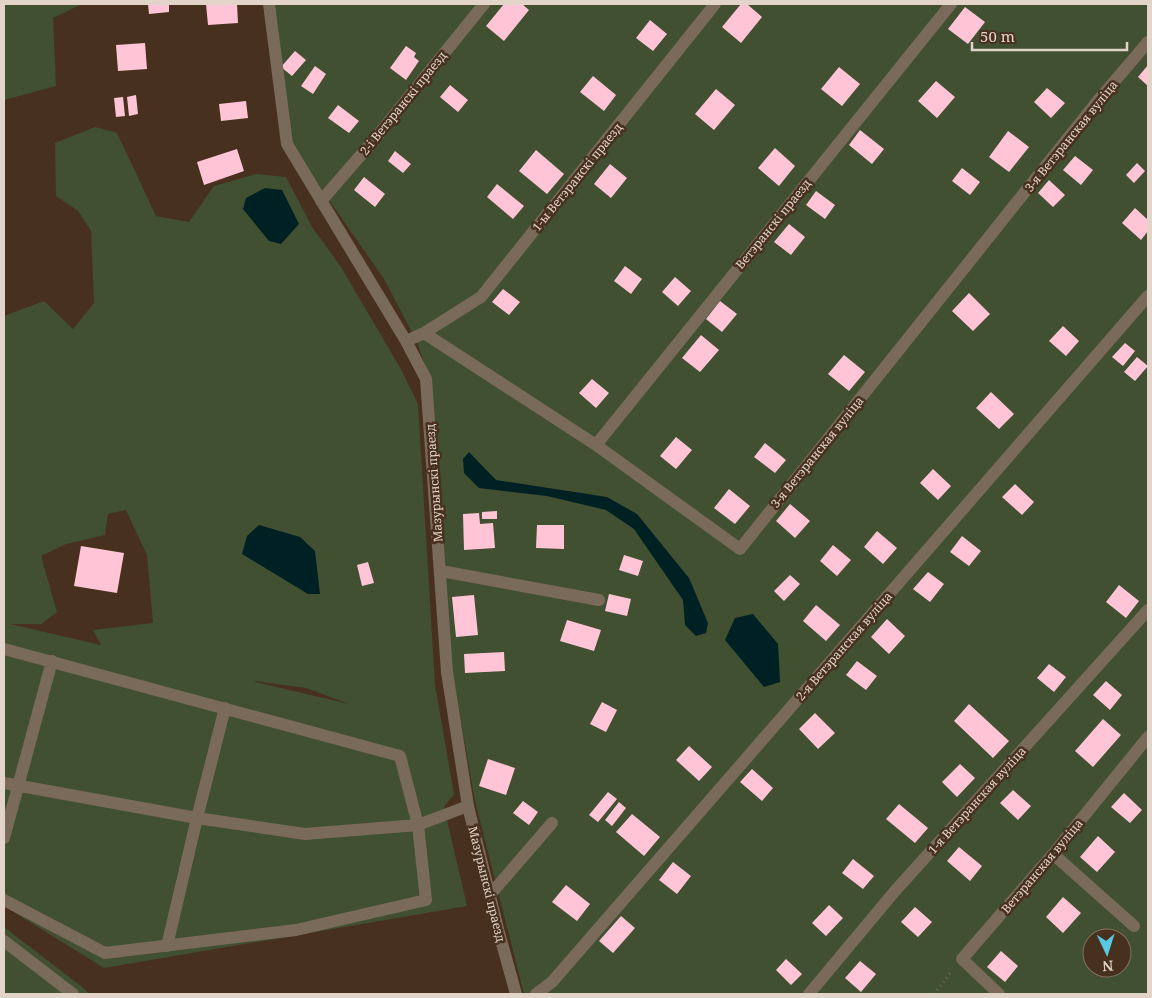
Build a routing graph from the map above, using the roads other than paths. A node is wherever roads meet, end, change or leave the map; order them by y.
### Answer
1 (269, 4) edge
2 (484, 4) edge
3 (715, 4) edge
4 (951, 4) edge
5 (1148, 42) edge
6 (321, 201) junction
7 (1148, 296) edge
8 (424, 333) junction
9 (406, 341) junction
10 (596, 445) junction
11 (441, 571) junction
12 (599, 600) dead end
13 (1148, 610) edge
14 (4, 649) edge
15 (52, 661) junction
16 (225, 708) junction
17 (1148, 737) edge
18 (4, 783) edge
19 (18, 786) junction
20 (468, 806) junction
21 (196, 818) junction
22 (552, 822) dead end
23 (418, 825) junction
24 (4, 838) edge
25 (1053, 854) junction
26 (490, 896) junction
27 (4, 900) edge
28 (1134, 926) dead end
29 (4, 941) edge
30 (167, 946) junction
31 (73, 994) edge
32 (516, 994) edge
33 (536, 994) edge
34 (809, 994) edge
35 (999, 994) edge

1 - 6 street, Мазурынскі праезд
2 - 6 street, 2-і Ветэранскі праезд
3 - 8 street, 1-ы Ветэранскі праезд
4 - 10 street, Ветэранскі праезд
5 - 10 street, 3-я Ветэранская вуліца
6 - 9 street, Мазурынскі праезд
7 - 33 street, 2-я Ветэранская вуліца
8 - 9 street
8 - 10 street, 3-я Ветэранская вуліца
9 - 11 street, Мазурынскі праезд
11 - 12 street
11 - 20 street, Мазурынскі праезд
13 - 34 street, 1-я Ветэранская вуліца
14 - 15 street
15 - 16 street
15 - 19 street
16 - 21 street
16 - 23 street
17 - 25 street, Ветэранская вуліца
18 - 19 street
19 - 21 street
19 - 24 street
20 - 23 street
20 - 26 street, Мазурынскі праезд
21 - 23 street
21 - 30 street
22 - 26 street
23 - 30 street
25 - 28 street
25 - 35 street, Ветэранская вуліца
26 - 32 street, Мазурынскі праезд
27 - 30 street
29 - 31 street

